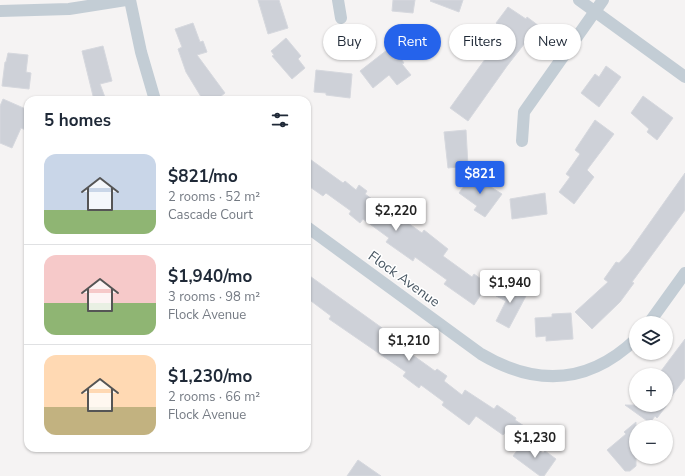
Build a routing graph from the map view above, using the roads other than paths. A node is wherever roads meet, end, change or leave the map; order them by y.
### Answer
1 (126, 0) edge
2 (130, 0) edge
3 (338, 0) edge
4 (579, 0) edge
5 (603, 0) edge
6 (0, 11) edge
7 (595, 11) junction
8 (341, 18) dead end
9 (685, 77) edge
10 (155, 96) edge
11 (522, 141) dead end
12 (311, 230) edge
13 (685, 273) edge
14 (654, 316) edge
15 (629, 346) edge

1 - 6 street
2 - 10 street
3 - 8 street
4 - 7 street
5 - 7 street
7 - 9 street
7 - 11 street
12 - 15 street, Flock Avenue
13 - 14 street

